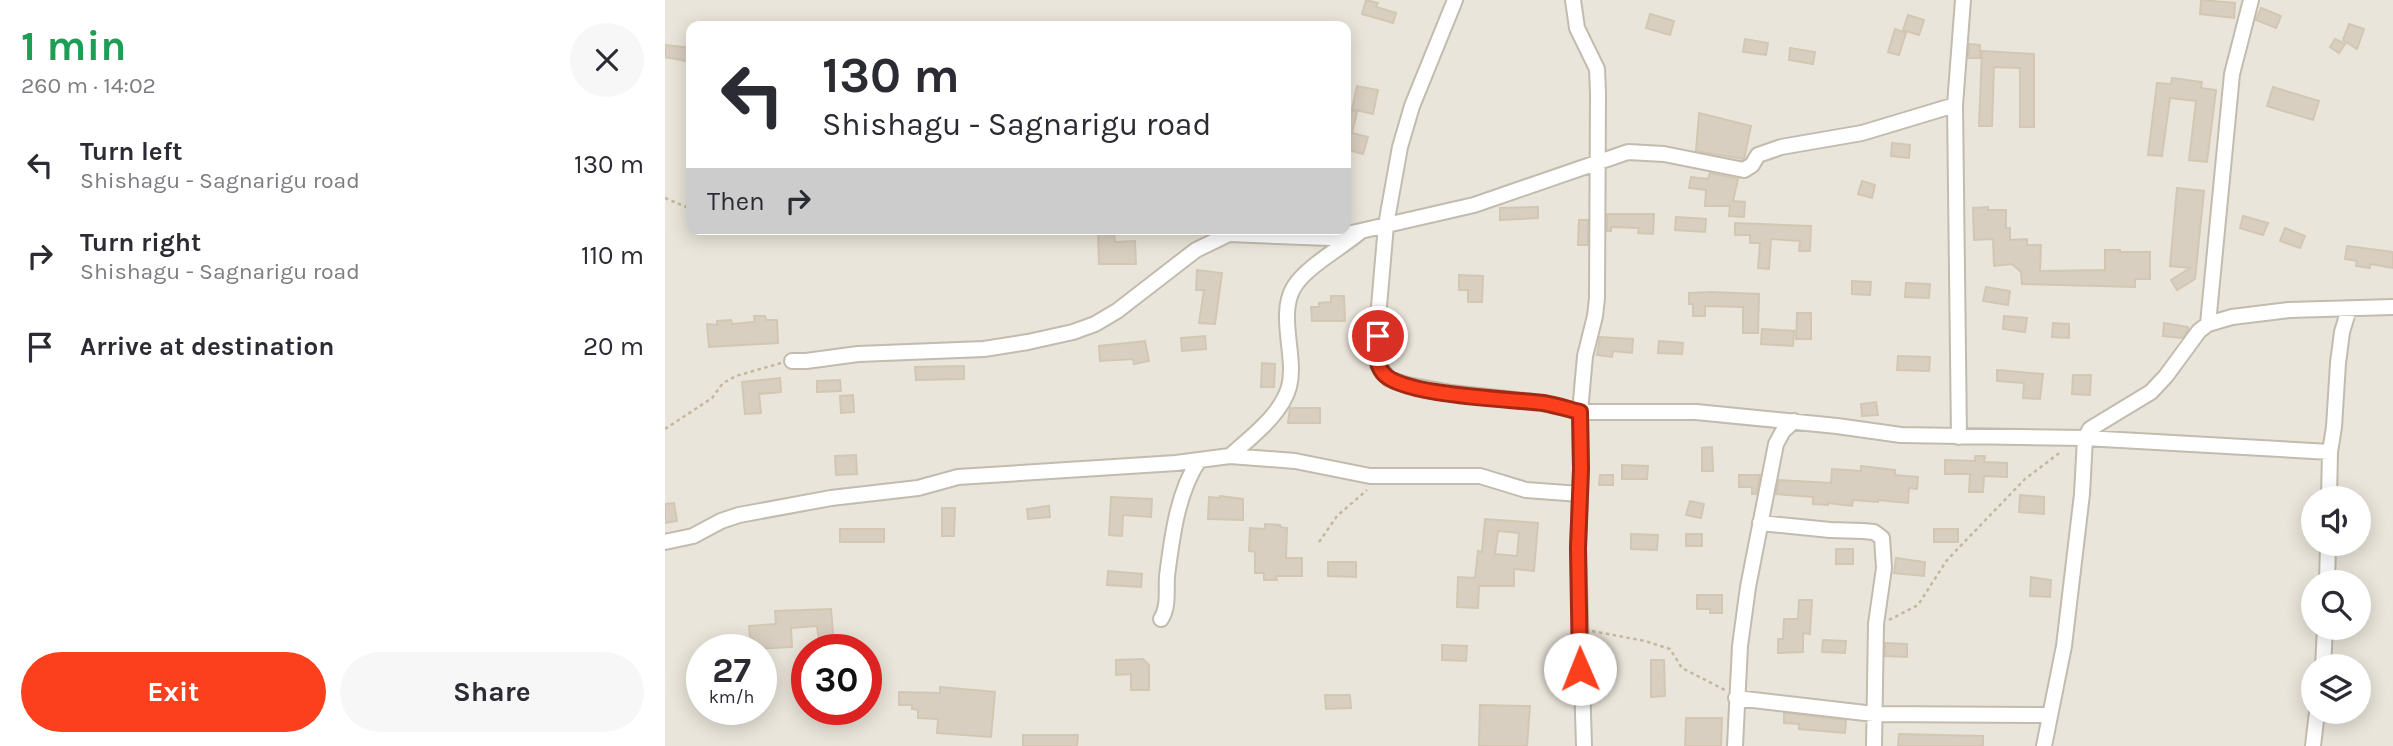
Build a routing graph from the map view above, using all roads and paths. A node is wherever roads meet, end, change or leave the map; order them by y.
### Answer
1 (1455, 0) edge
2 (1573, 0) edge
3 (1963, 0) edge
4 (2251, 0) edge
5 (1955, 105) junction
6 (1599, 162) junction
7 (665, 198) edge
8 (686, 207) edge
9 (1386, 225) junction
10 (1362, 231) junction
11 (1351, 233) edge
12 (1227, 235) edge
13 (1254, 235) edge
14 (1344, 235) edge
15 (2393, 307) edge
16 (2349, 309) junction
17 (2208, 324) junction
18 (792, 360) joint
19 (1580, 412) junction
20 (1794, 421) junction
21 (665, 429) edge
22 (1959, 437) junction
23 (2085, 438) junction
24 (2064, 451) dead end
25 (2330, 452) junction
26 (1230, 456) junction
27 (1199, 460) junction
28 (1383, 476) junction
29 (2329, 486) edge
30 (1580, 494) junction
31 (1759, 523) junction
32 (665, 542) edge
33 (1319, 542) dead end
34 (1161, 619) dead end
35 (1876, 624) junction
36 (1579, 629) junction
37 (1736, 698) junction
38 (1874, 714) junction
39 (2050, 715) junction
40 (2316, 724) edge
41 (1584, 746) edge
42 (1735, 746) edge
43 (1874, 746) edge
44 (2044, 746) edge
45 (2313, 746) edge

1 - 9 street
2 - 6 street
3 - 5 street
4 - 17 street
5 - 6 street
5 - 22 street
6 - 9 street
6 - 19 street
7 - 8 path
9 - 10 street
9 - 19 street
10 - 11 street
10 - 26 street
12 - 18 street
13 - 14 street
15 - 16 street
16 - 17 street
16 - 25 street
17 - 23 street
18 - 21 path
19 - 20 street
19 - 30 street
20 - 22 street
20 - 31 street
22 - 23 street
23 - 25 street
23 - 39 street
24 - 35 path
25 - 29 street
26 - 27 street
26 - 28 street
27 - 32 street
27 - 34 street
28 - 30 street
28 - 33 path
30 - 36 street
31 - 35 street
31 - 37 street
35 - 38 street
36 - 37 path
36 - 41 street
37 - 38 street
37 - 42 street
38 - 39 street
38 - 43 street
39 - 44 street
40 - 45 street

